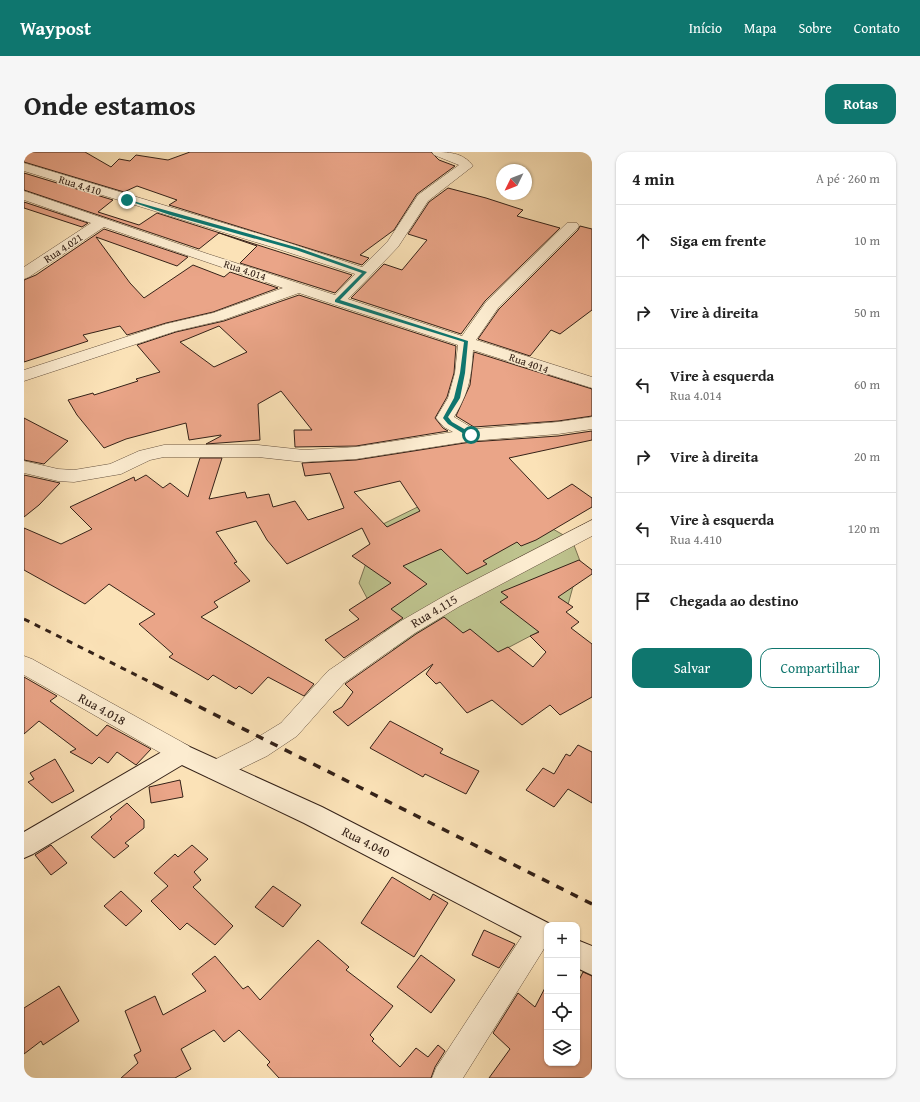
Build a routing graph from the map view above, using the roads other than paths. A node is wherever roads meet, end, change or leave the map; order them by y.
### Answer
1 (439, 152) edge
2 (24, 167) edge
3 (97, 190) junction
4 (24, 195) edge
5 (85, 216) junction
6 (102, 222) junction
7 (572, 226) dead end
8 (365, 273) junction
9 (24, 274) edge
10 (298, 288) junction
11 (337, 301) junction
12 (466, 342) junction
13 (24, 376) edge
14 (592, 383) edge
15 (592, 423) edge
16 (471, 435) junction
17 (24, 467) edge
18 (592, 527) edge
19 (27, 669) edge
20 (181, 753) junction
21 (216, 770) junction
22 (24, 846) edge
23 (543, 935) edge
24 (580, 955) edge
25 (592, 961) edge
26 (446, 1078) edge

1 - 8 street
2 - 3 street, Rua 4.410
3 - 5 street
3 - 8 street, Rua 4.410
4 - 5 street, Rua 4.014
5 - 6 street, Rua 4.014
6 - 9 street, Rua 4.021
6 - 10 street, Rua 4.014
7 - 12 street
8 - 11 street
10 - 11 street, Rua 4.014
10 - 13 street
11 - 12 street, Rua 4.014
12 - 14 street, Rua 4014
12 - 16 street
15 - 16 street
16 - 17 street
18 - 21 street, Rua 4.115
19 - 20 street, Rua 4.018
20 - 21 street, Rua 4.040
20 - 22 street
21 - 23 street, Rua 4.040
23 - 26 street
24 - 25 street

